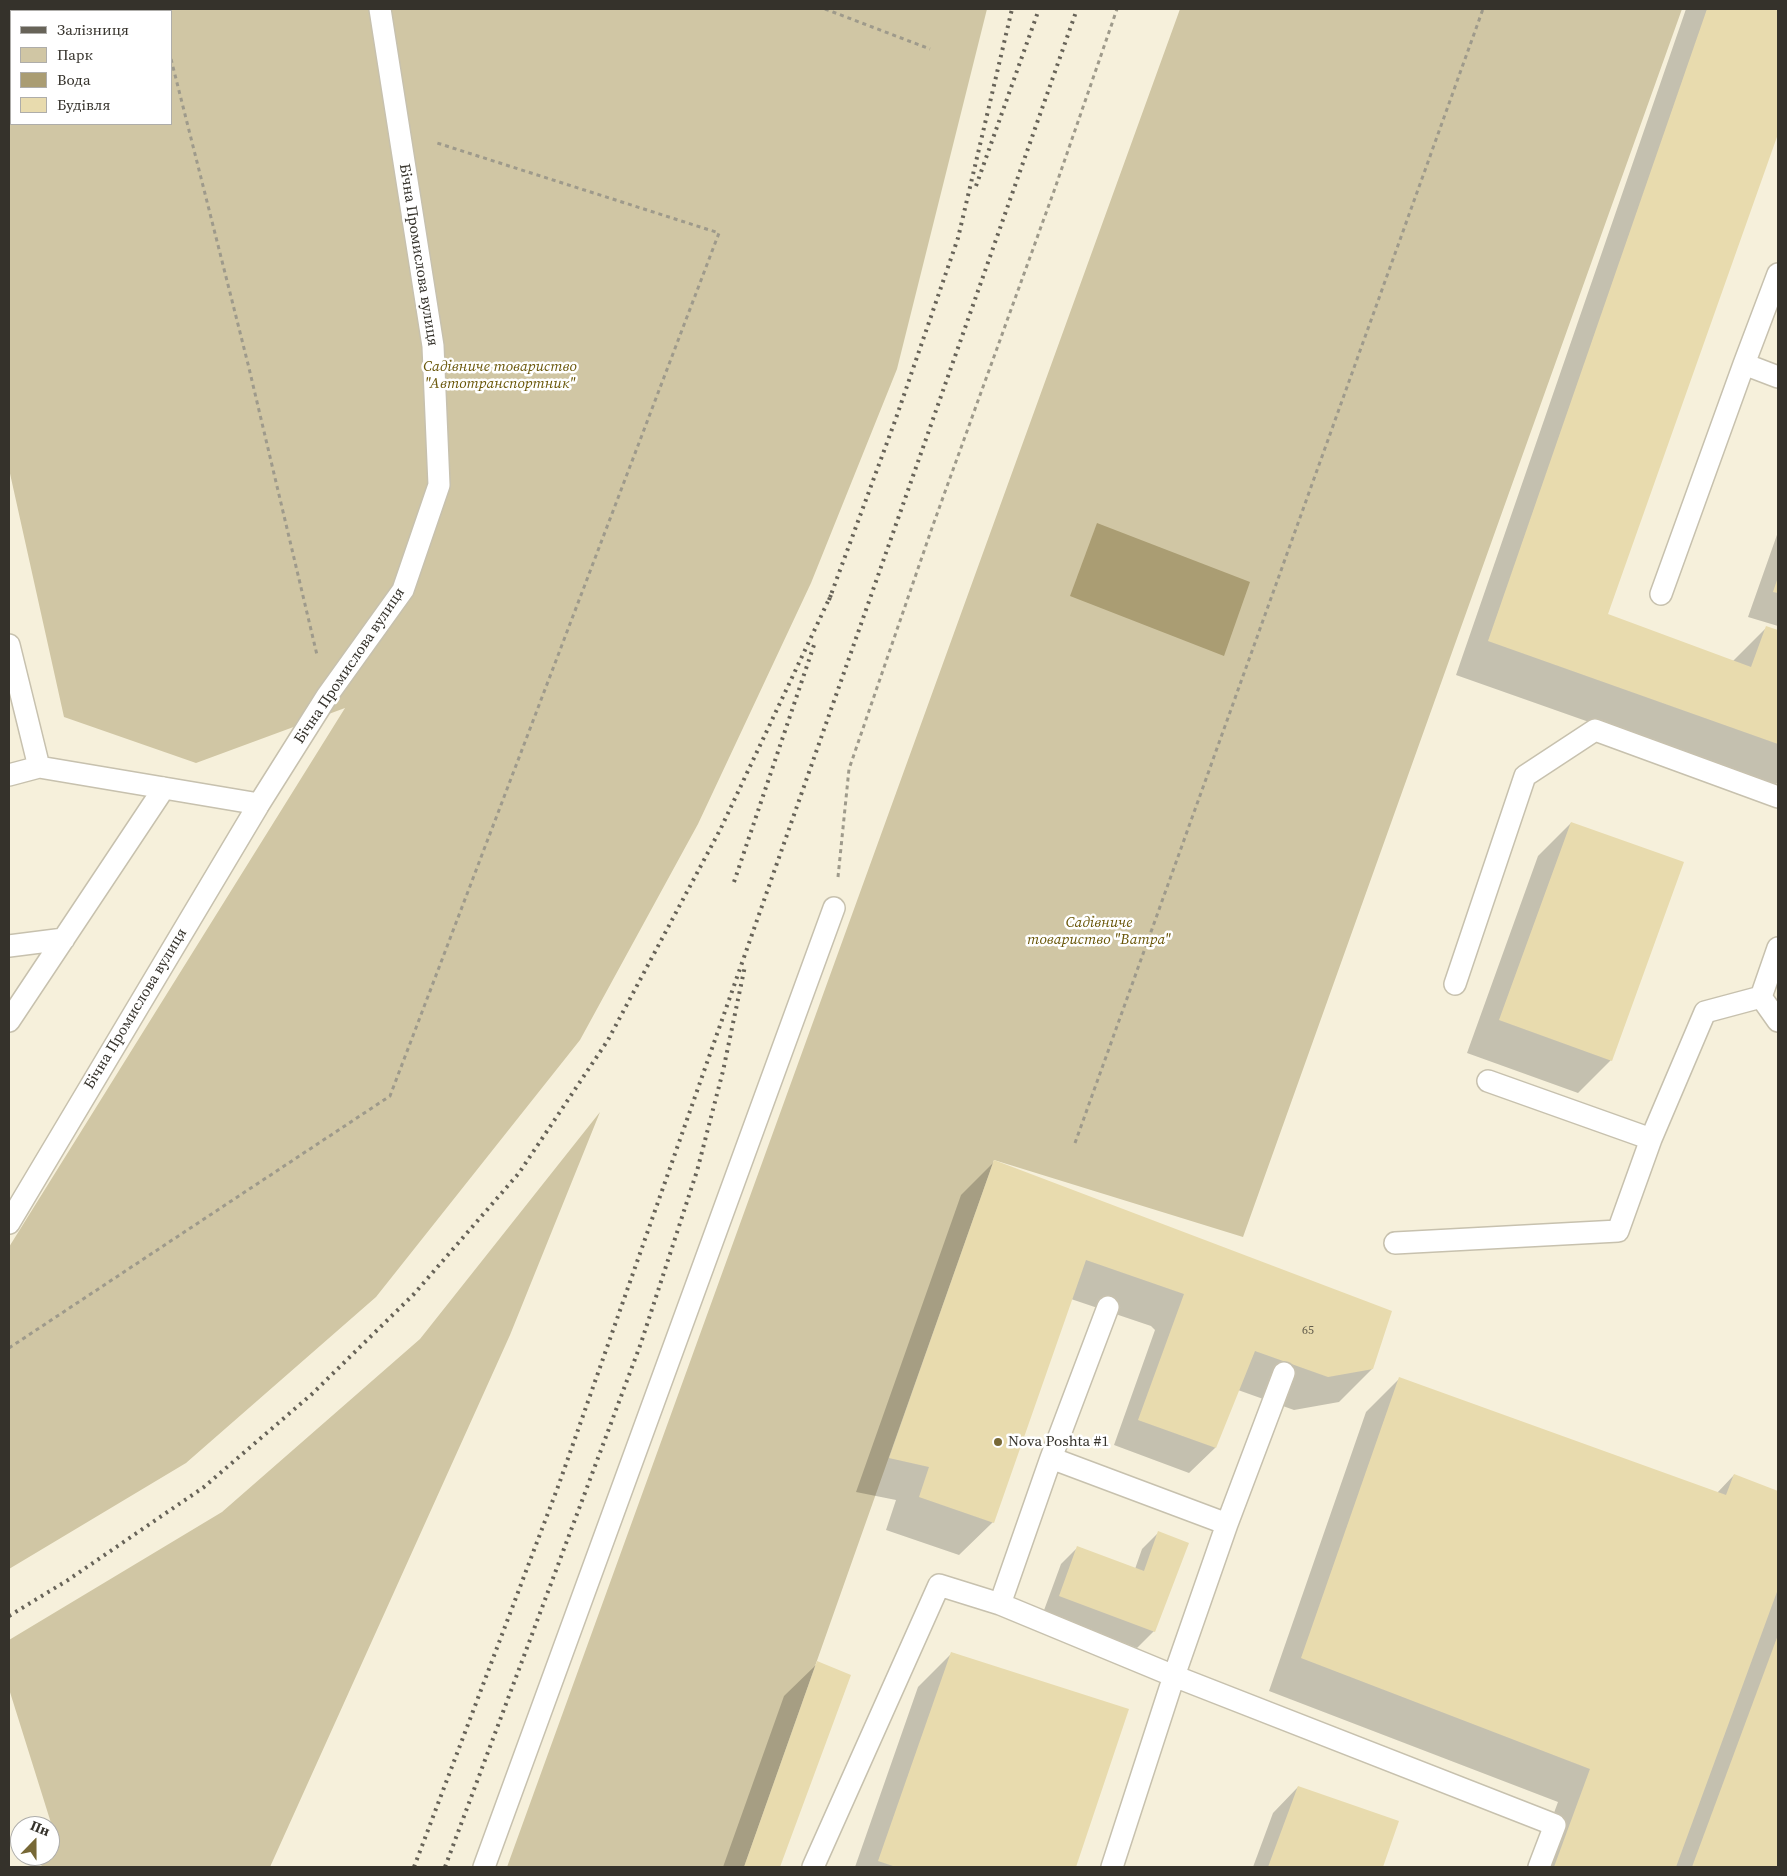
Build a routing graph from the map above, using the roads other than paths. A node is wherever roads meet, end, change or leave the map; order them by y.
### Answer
1 (380, 9) edge
2 (1778, 274) edge
3 (1744, 364) junction
4 (1778, 378) edge
5 (1661, 594) dead end
6 (9, 645) edge
7 (39, 767) junction
8 (9, 775) edge
9 (164, 788) junction
10 (1778, 797) edge
11 (258, 804) junction
12 (834, 908) road end
13 (64, 938) junction
14 (9, 946) edge
15 (1778, 948) edge
16 (1455, 984) dead end
17 (1761, 997) junction
18 (9, 1021) edge
19 (1778, 1021) edge
20 (1488, 1081) dead end
21 (1651, 1139) junction
22 (9, 1223) edge
23 (1395, 1243) dead end
24 (1108, 1307) dead end
25 (1284, 1373) dead end
26 (1051, 1458) junction
27 (1226, 1524) junction
28 (1000, 1604) junction
29 (1174, 1676) junction
30 (484, 1867) edge
31 (813, 1867) edge
32 (1112, 1867) edge
33 (1539, 1867) edge

1 - 11 lane, Бічна Промислова вулиця
2 - 3 lane
3 - 4 lane
3 - 5 lane
6 - 7 lane
7 - 8 lane
7 - 9 lane
9 - 11 lane
9 - 13 lane
10 - 16 lane
11 - 22 lane, Бічна Промислова вулиця
12 - 30 lane
13 - 14 lane
13 - 18 lane
15 - 17 lane
17 - 19 lane
17 - 21 lane
20 - 21 lane
21 - 23 lane
24 - 26 lane
25 - 27 lane
26 - 27 lane
26 - 28 lane
27 - 29 lane
28 - 29 lane
28 - 31 lane
29 - 32 lane
29 - 33 lane

